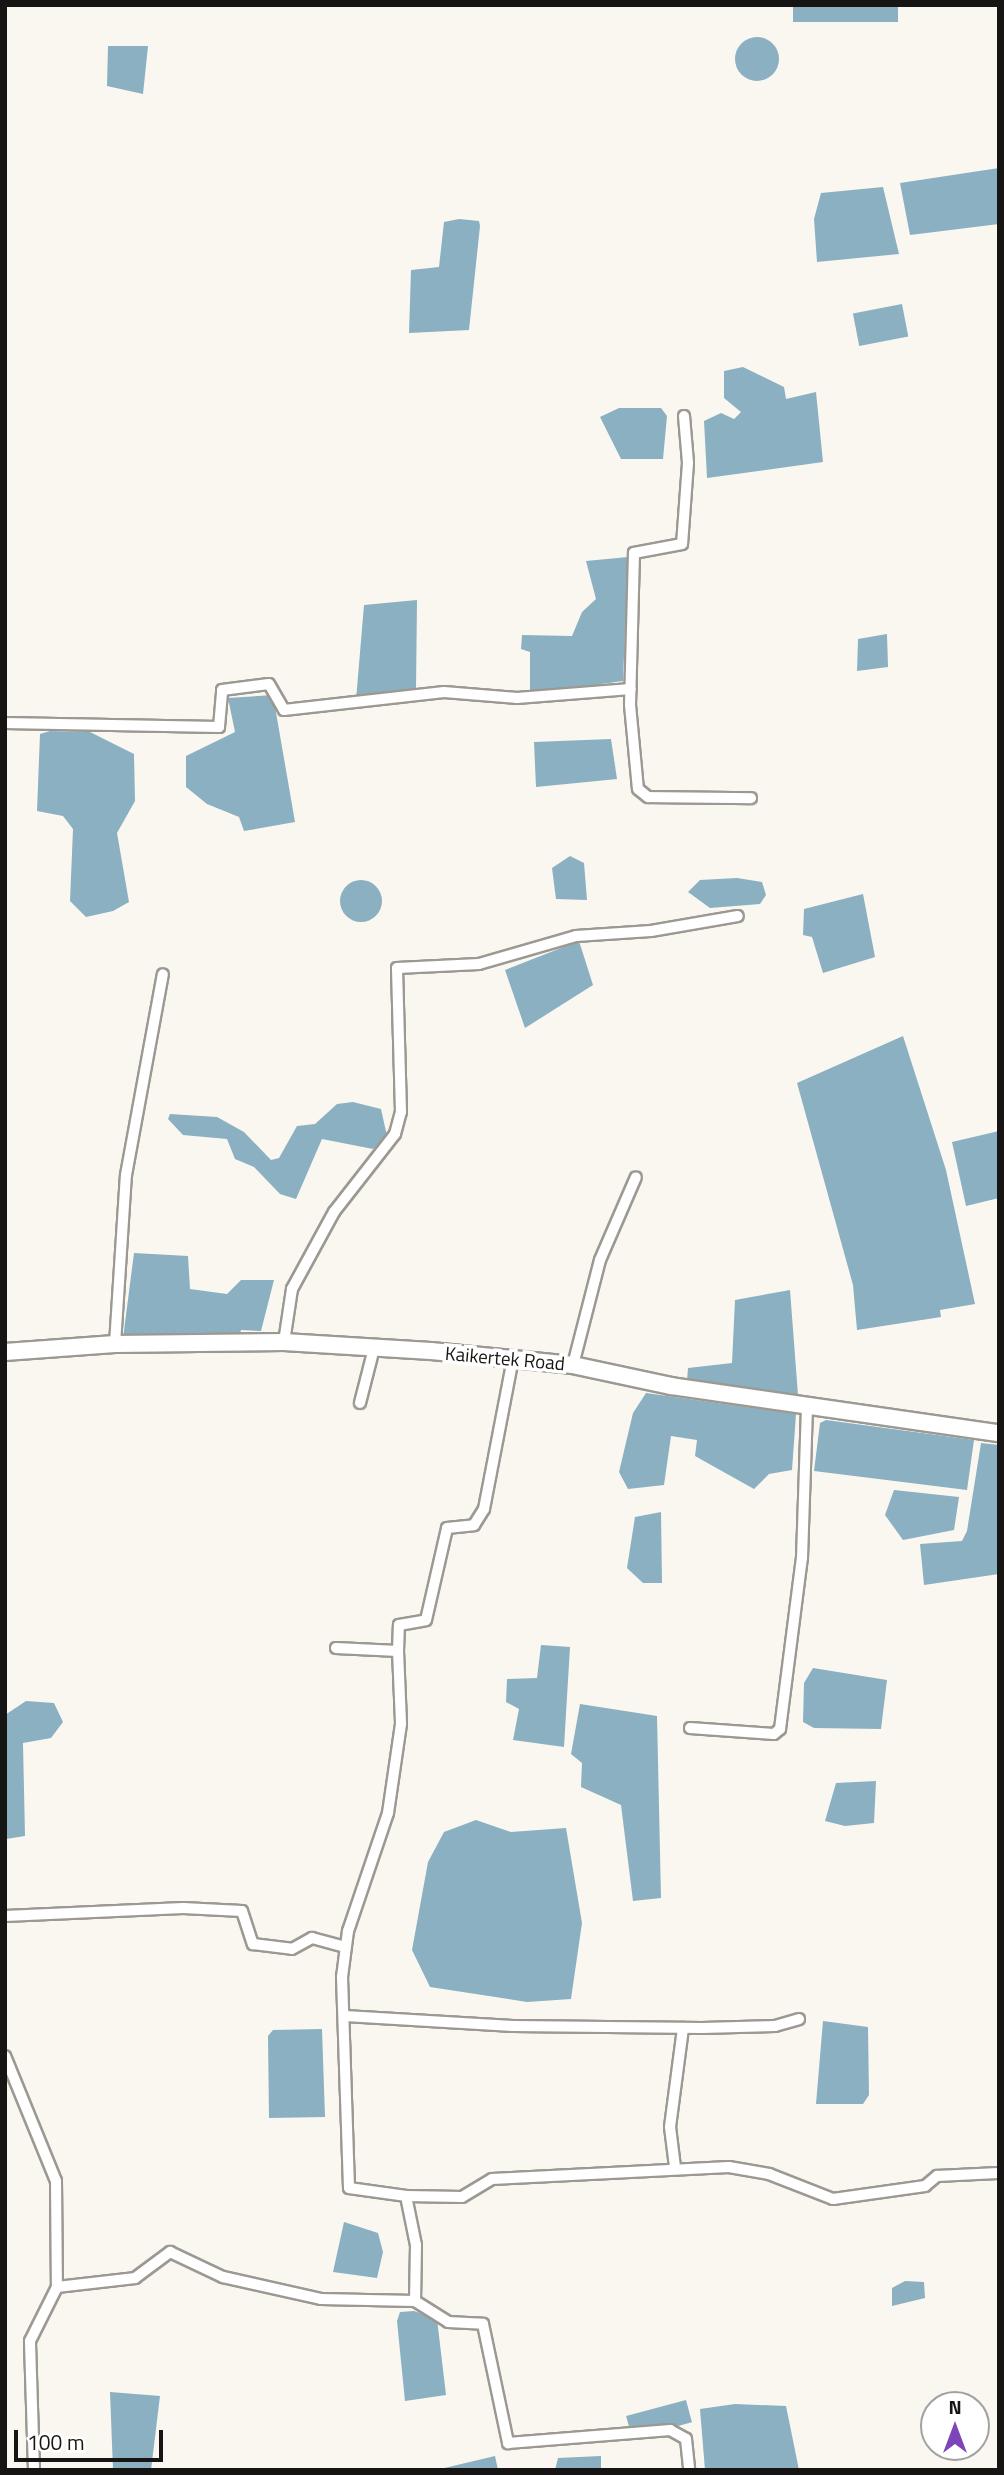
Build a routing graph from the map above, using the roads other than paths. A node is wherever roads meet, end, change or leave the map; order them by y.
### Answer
1 (684, 416) dead end
2 (631, 689) junction
3 (5, 723) edge
4 (751, 797) dead end
5 (738, 916) dead end
6 (163, 974) dead end
7 (636, 1177) dead end
8 (284, 1342) junction
9 (115, 1344) junction
10 (374, 1348) junction
11 (5, 1352) edge
12 (513, 1358) junction
13 (573, 1364) junction
14 (360, 1403) dead end
15 (807, 1407) junction
16 (999, 1433) edge
17 (337, 1648) dead end
18 (398, 1651) junction
19 (690, 1728) dead end
20 (5, 1916) edge
21 (346, 1947) junction
22 (345, 2016) junction
23 (799, 2019) dead end
24 (683, 2028) junction
25 (5, 2056) edge
26 (7, 2071) edge
27 (675, 2167) junction
28 (999, 2173) edge
29 (406, 2196) junction
30 (57, 2287) junction
31 (415, 2301) junction
32 (34, 2470) edge
33 (689, 2470) edge

1 - 2 street
2 - 3 street
2 - 4 street
5 - 8 street
6 - 9 street
7 - 13 street
8 - 9 main road, Kaikertek Road
8 - 10 main road, Kaikertek Road
9 - 11 main road, Kaikertek Road
10 - 12 main road, Kaikertek Road
10 - 14 street
12 - 13 main road, Kaikertek Road
12 - 18 street
13 - 15 main road, Kaikertek Road
15 - 16 main road, Kaikertek Road
15 - 19 street
17 - 18 street
18 - 21 street
20 - 21 street
21 - 22 street
22 - 24 street
22 - 29 street
23 - 24 street
24 - 27 street
25 - 26 street
26 - 30 street
27 - 28 street
27 - 29 street
29 - 31 street
30 - 31 street
30 - 32 street
31 - 33 street

